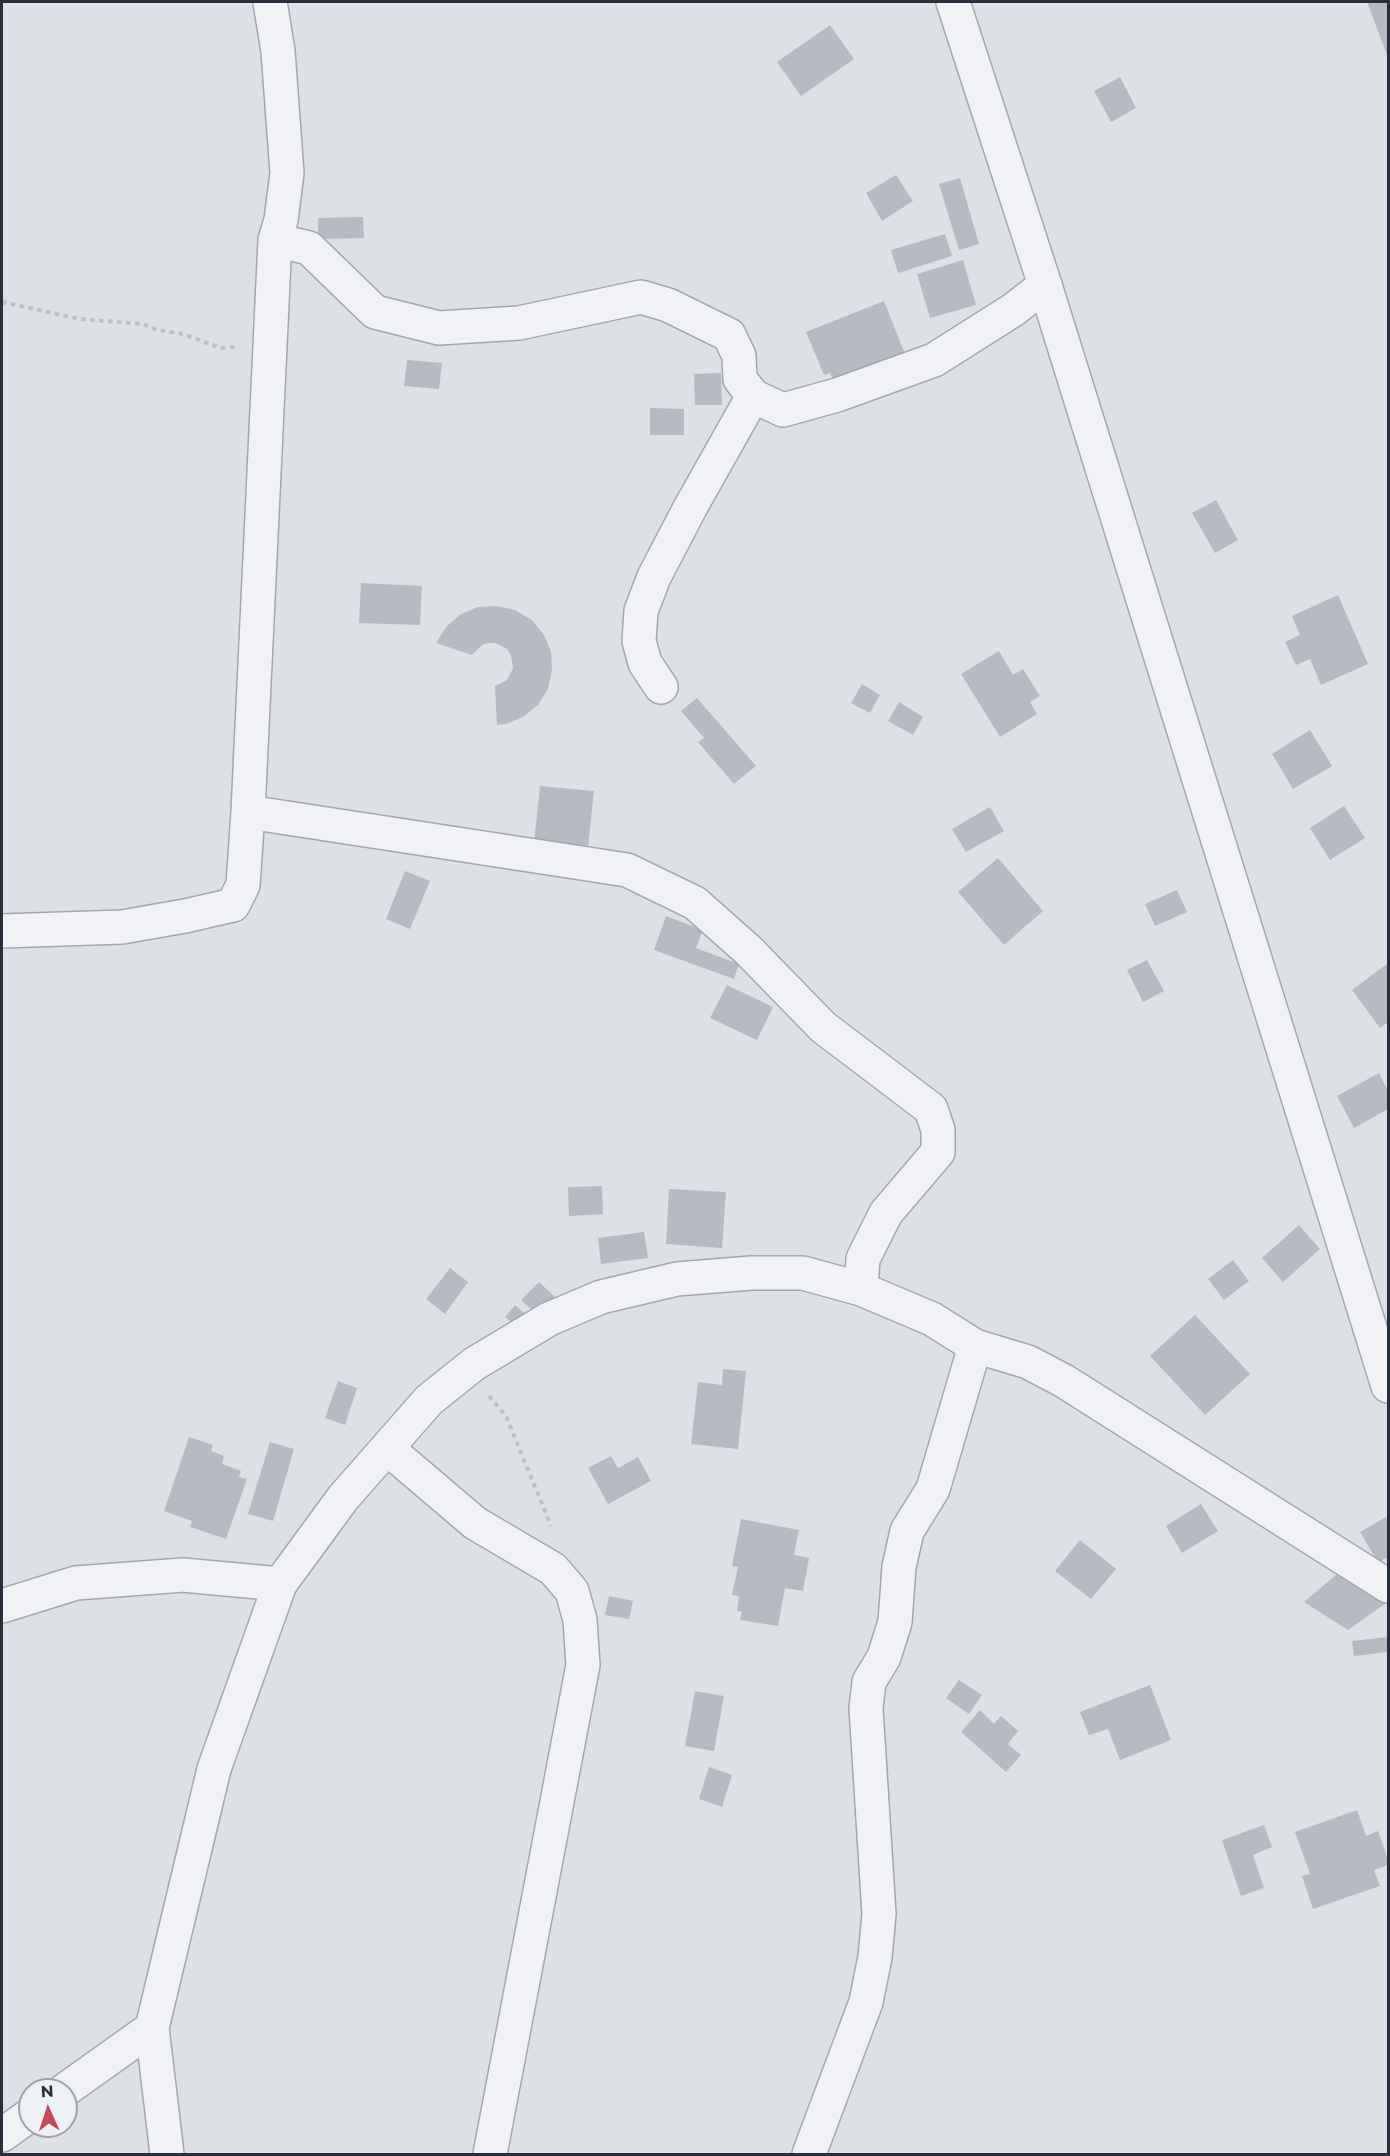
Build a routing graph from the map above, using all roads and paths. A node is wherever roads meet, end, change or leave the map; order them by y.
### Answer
1 (270, 2) edge
2 (953, 2) edge
3 (275, 240) junction
4 (1045, 285) junction
5 (2, 302) edge
6 (270, 344) junction
7 (753, 396) junction
8 (661, 687) dead end
9 (248, 812) junction
10 (2, 931) edge
11 (861, 1289) junction
12 (975, 1346) junction
13 (474, 1364) junction
14 (1389, 1386) edge
15 (388, 1449) junction
16 (553, 1569) junction
17 (280, 1584) junction
18 (1389, 1586) edge
19 (2, 1606) edge
20 (152, 2028) junction
21 (78, 2081) edge
22 (18, 2124) edge
23 (2, 2135) edge
24 (167, 2154) edge
25 (490, 2154) edge
26 (809, 2154) edge

1 - 3 street
2 - 4 street
3 - 6 street
3 - 7 street
4 - 7 street
4 - 14 street
5 - 6 path
6 - 9 street
7 - 8 street
9 - 10 street
9 - 11 street
11 - 12 street
11 - 13 street
12 - 18 street
12 - 26 street
13 - 15 street
13 - 16 path
15 - 16 street
15 - 17 street
16 - 25 street
17 - 19 street
17 - 20 street
20 - 21 street
20 - 24 street
22 - 23 street

